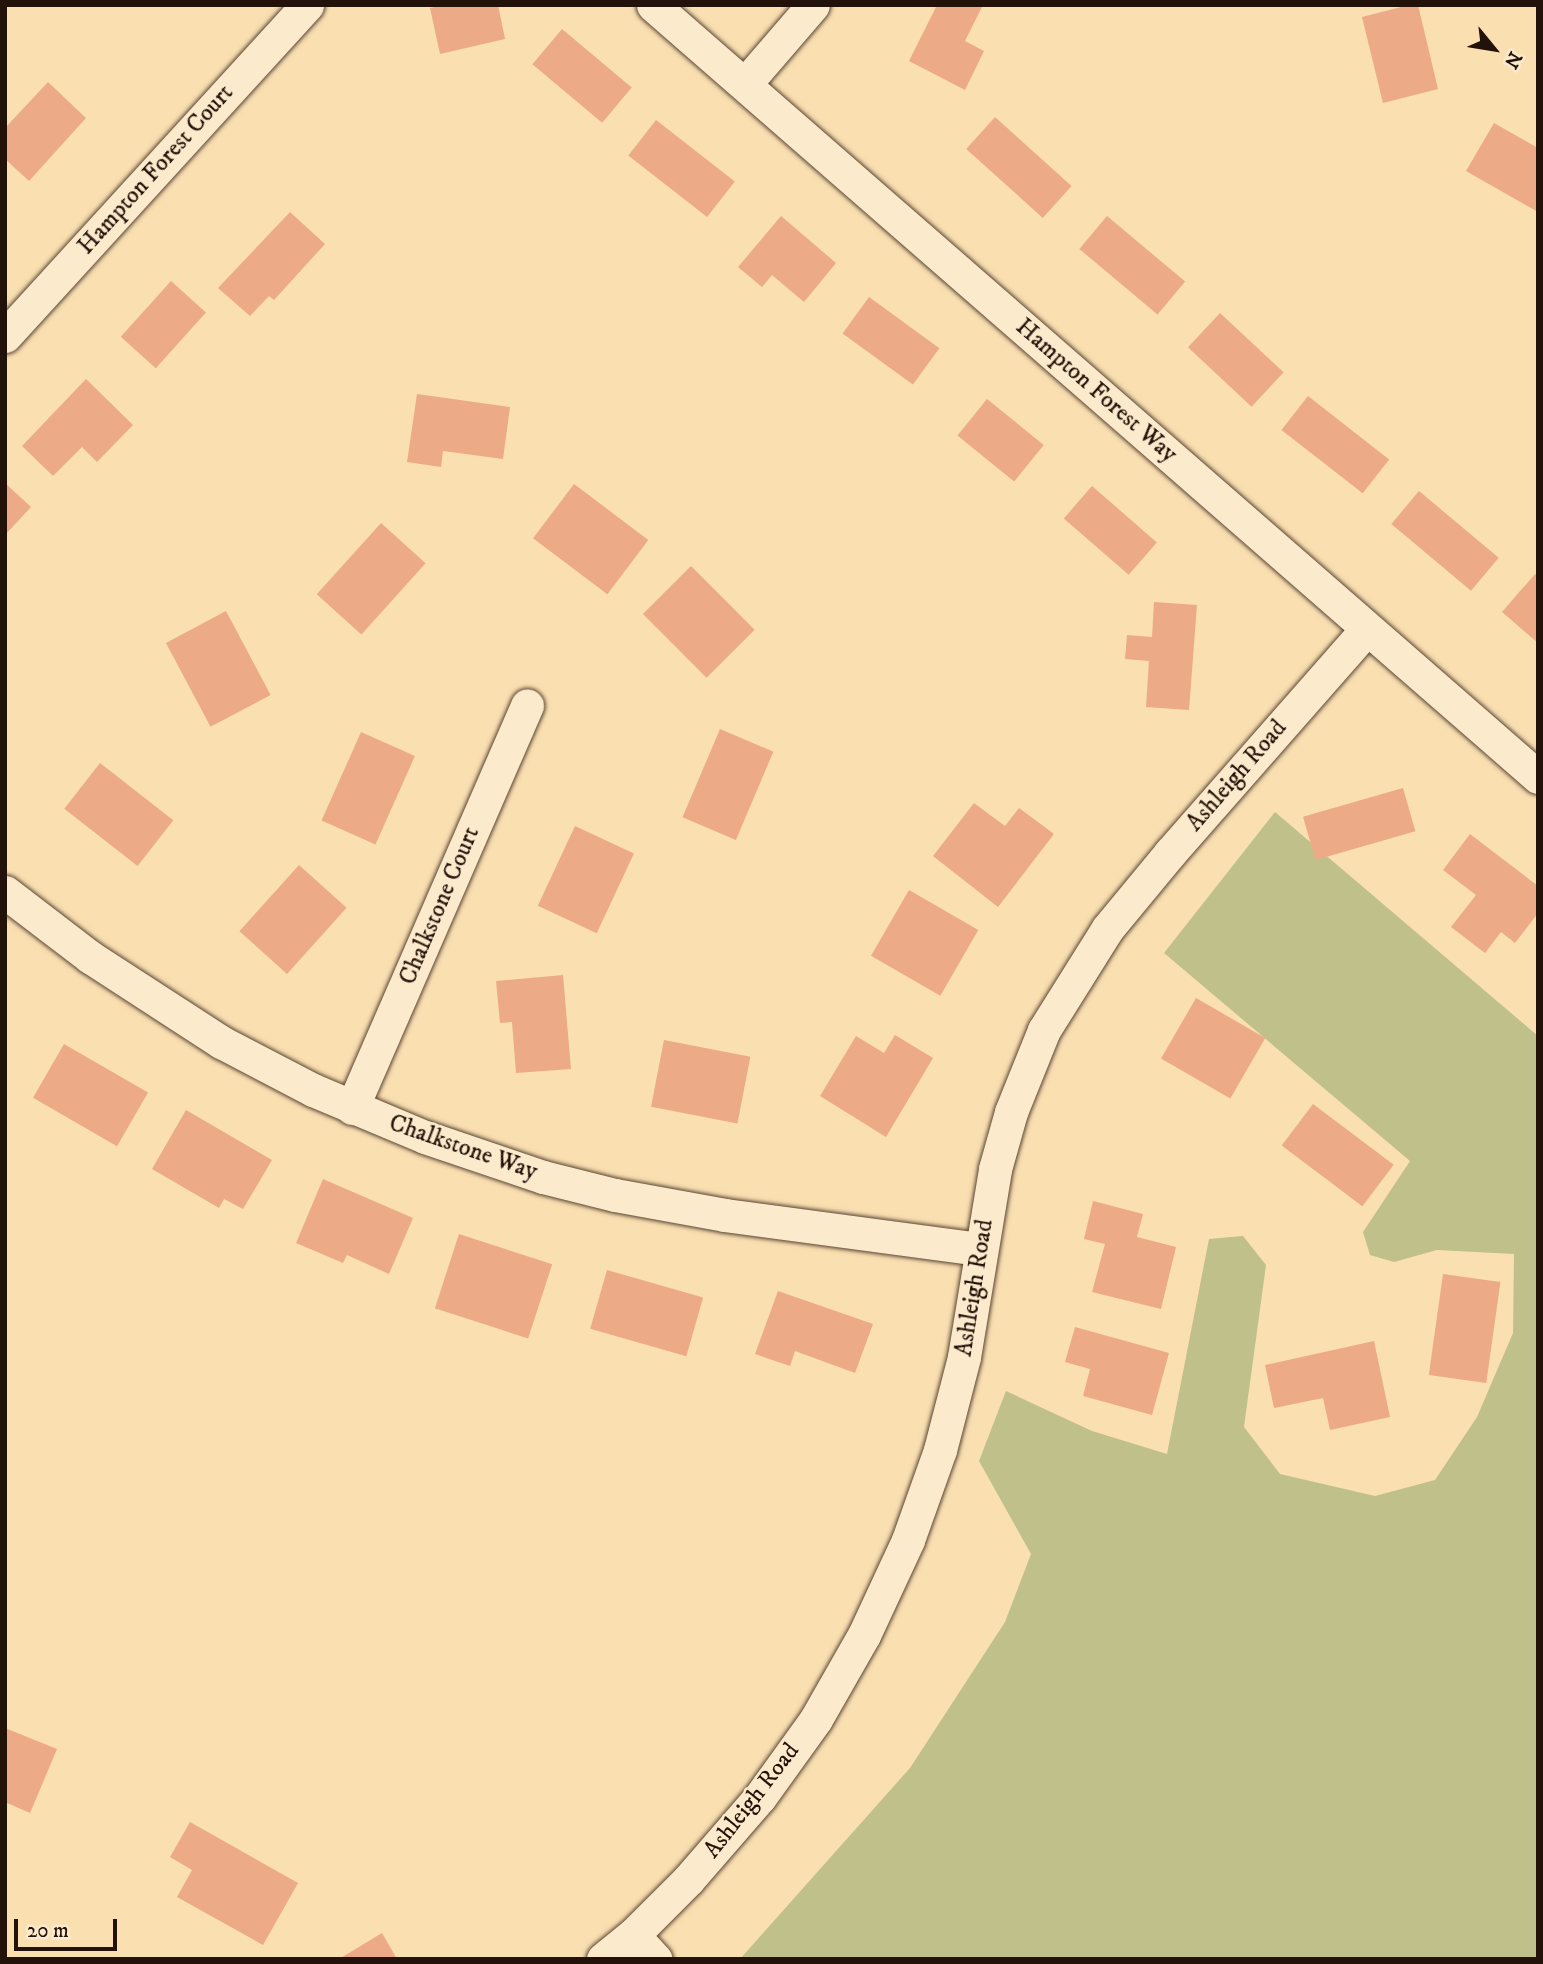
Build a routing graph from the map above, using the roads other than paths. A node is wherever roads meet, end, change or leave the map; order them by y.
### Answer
1 (307, 5) edge
2 (653, 5) edge
3 (813, 5) edge
4 (745, 84) junction
5 (5, 336) edge
6 (1367, 629) junction
7 (527, 705) dead end
8 (1538, 777) edge
9 (5, 892) edge
10 (352, 1108) junction
11 (981, 1248) junction
12 (633, 1935) junction
13 (603, 1959) edge
14 (655, 1959) edge

1 - 5 street, Hampton Forest Court
2 - 4 street, Hampton Forest Way
3 - 4 street
4 - 6 street, Hampton Forest Way
6 - 8 street, Hampton Forest Way
6 - 11 street, Ashleigh Road
7 - 10 street, Chalkstone Court
9 - 10 street, Chalkstone Way
10 - 11 street, Chalkstone Way
11 - 12 street, Ashleigh Road
12 - 13 street, Ashleigh Road
12 - 14 street

